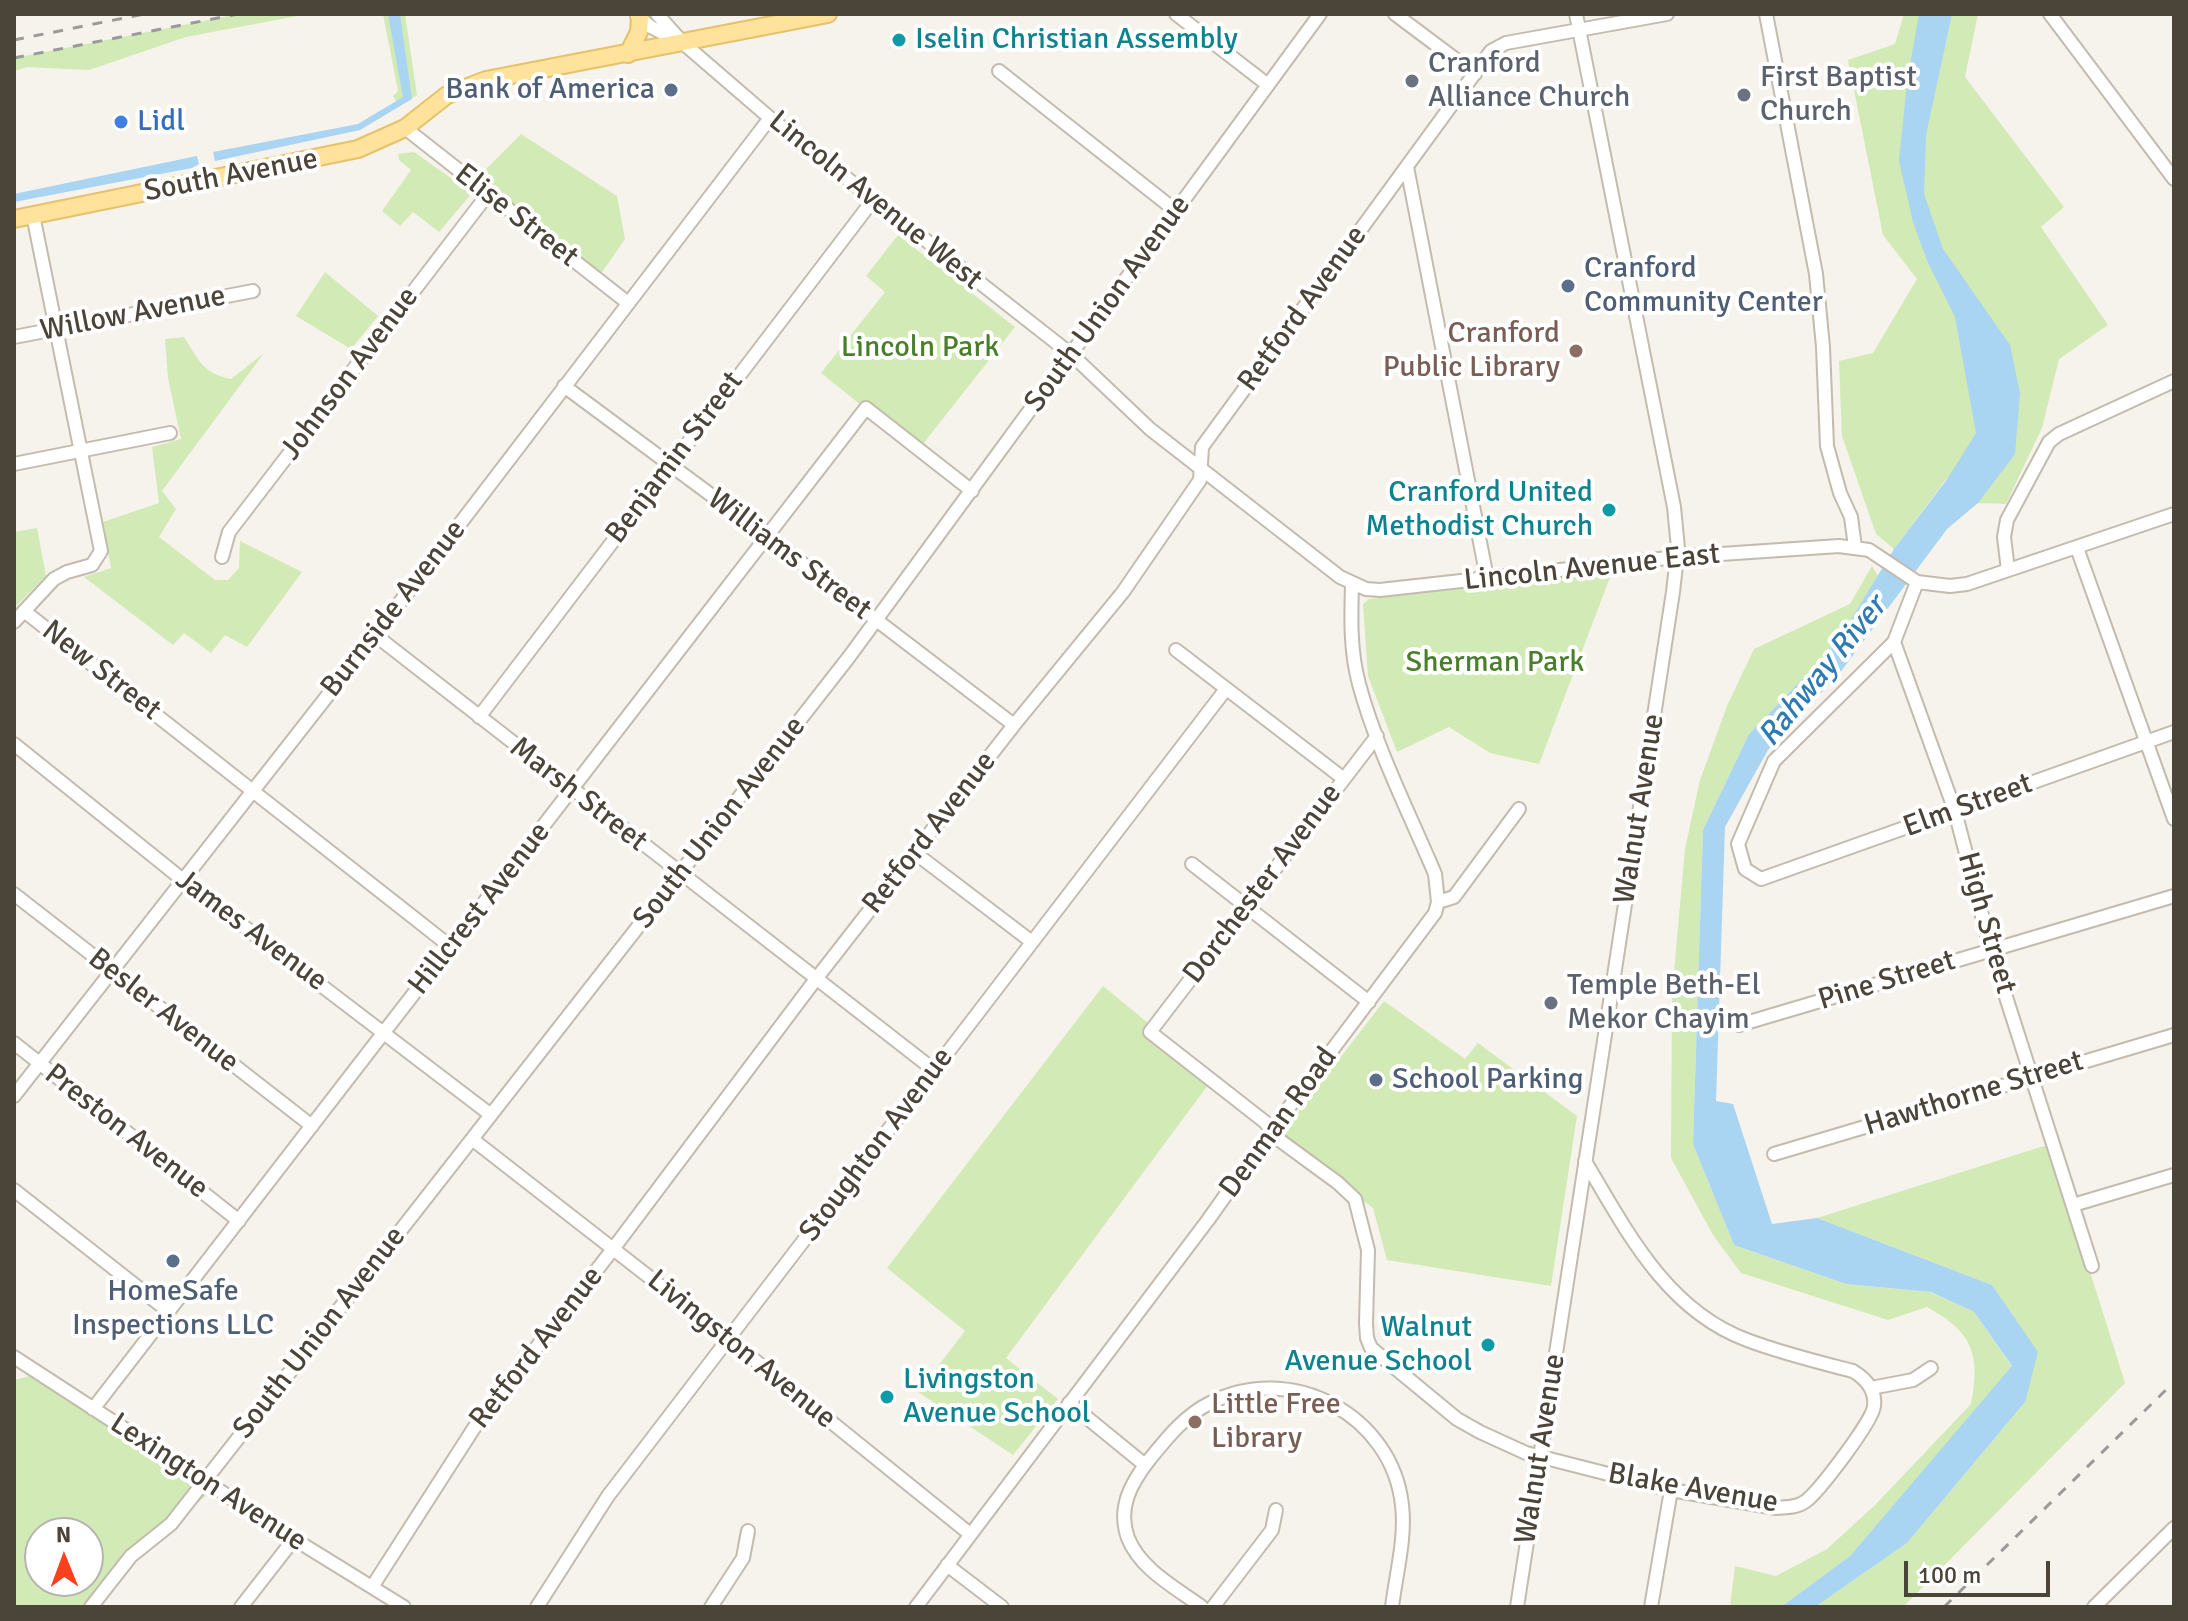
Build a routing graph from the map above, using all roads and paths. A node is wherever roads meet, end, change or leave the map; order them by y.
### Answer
1 (828, 14) edge
2 (1176, 14) edge
3 (1320, 14) edge
4 (1395, 14) edge
5 (1576, 14) edge
6 (1667, 14) edge
7 (1766, 14) edge
8 (2050, 14) edge
9 (644, 15) edge
10 (1579, 31) junction
11 (683, 43) junction
12 (628, 54) junction
13 (999, 71) dead end
14 (1475, 74) junction
15 (1268, 85) junction
16 (770, 118) junction
17 (405, 128) junction
18 (1407, 167) junction
19 (2174, 179) edge
20 (488, 194) junction
21 (873, 200) junction
22 (1176, 211) junction
23 (33, 215) junction
24 (14, 219) edge
25 (253, 291) dead end
26 (628, 303) junction
27 (57, 328) junction
28 (14, 337) edge
29 (1072, 355) junction
30 (2174, 381) edge
31 (564, 386) junction
32 (170, 433) dead end
33 (81, 451) junction
34 (14, 464) edge
35 (669, 465) junction
36 (1200, 468) junction
37 (972, 491) junction
38 (2174, 514) edge
39 (769, 538) junction
40 (1855, 547) junction
41 (2077, 548) junction
42 (222, 557) dead end
43 (1677, 557) junction
44 (2008, 570) junction
45 (1487, 578) junction
46 (1915, 581) junction
47 (1352, 585) junction
48 (24, 611) junction
49 (876, 621) junction
50 (14, 622) edge
51 (375, 635) junction
52 (1894, 642) junction
53 (1176, 650) dead end
54 (1226, 689) junction
55 (479, 717) junction
56 (1014, 725) junction
57 (2174, 732) edge
58 (1377, 736) junction
59 (2146, 742) junction
60 (14, 744) edge
61 (1344, 779) junction
62 (253, 790) junction
63 (572, 790) junction
64 (1519, 809) dead end
65 (1955, 811) junction
66 (2174, 819) edge
67 (915, 853) junction
68 (1192, 864) dead end
69 (680, 874) junction
70 (183, 880) junction
71 (14, 894) edge
72 (2174, 896) edge
73 (1438, 902) junction
74 (1246, 907) junction
75 (1032, 942) junction
76 (451, 947) junction
77 (1991, 950) junction
78 (111, 971) junction
79 (816, 979) junction
80 (1369, 1002) junction
81 (1739, 1025) dead end
82 (385, 1032) junction
83 (1150, 1032) joint
84 (2174, 1035) edge
85 (14, 1043) edge
86 (40, 1063) junction
87 (934, 1070) junction
88 (2033, 1077) junction
89 (14, 1096) edge
90 (491, 1115) junction
91 (312, 1126) junction
92 (1272, 1130) junction
93 (472, 1139) junction
94 (1774, 1154) dead end
95 (1585, 1161) junction
96 (2174, 1175) edge
97 (14, 1190) edge
98 (2073, 1205) junction
99 (239, 1221) junction
100 (613, 1249) junction
101 (2092, 1266) dead end
102 (168, 1311) junction
103 (729, 1339) junction
104 (14, 1357) edge
105 (1931, 1368) dead end
106 (1871, 1388) junction
107 (1069, 1403) junction
108 (93, 1409) junction
109 (1540, 1458) junction
110 (1145, 1465) junction
111 (204, 1481) junction
112 (1671, 1490) junction
113 (1276, 1510) dead end
114 (2174, 1528) edge
115 (748, 1531) dead end
116 (970, 1534) junction
117 (294, 1539) junction
118 (947, 1565) junction
119 (372, 1587) junction
120 (91, 1607) edge
121 (241, 1607) edge
122 (402, 1607) edge
123 (537, 1607) edge
124 (711, 1607) edge
125 (916, 1607) edge
126 (1002, 1607) edge
127 (1202, 1607) edge
128 (1213, 1607) edge
129 (1392, 1607) edge
130 (1517, 1607) edge
131 (1651, 1607) edge
132 (2094, 1607) edge

1 - 11 main road, South Avenue
2 - 15 street
3 - 15 street, South Union Avenue
4 - 14 street
5 - 10 street, Walnut Avenue
6 - 10 street, Retford Avenue
7 - 40 street
8 - 19 street
9 - 11 street, Lincoln Avenue West
9 - 12 main road
10 - 14 street, Retford Avenue
10 - 43 street, Walnut Avenue
11 - 12 main road, South Avenue
11 - 16 street, Lincoln Avenue West
12 - 17 main road, South Avenue
13 - 22 street
14 - 18 street, Retford Avenue
15 - 22 street, South Union Avenue
16 - 21 street, Lincoln Avenue West
16 - 26 street, Burnside Avenue
17 - 20 street, Elise Street
17 - 23 main road, South Avenue
18 - 36 street, Retford Avenue
18 - 45 street
20 - 26 street, Elise Street
20 - 42 street, Johnson Avenue
21 - 29 street, Lincoln Avenue West
21 - 35 street, Benjamin Street
22 - 29 street, South Union Avenue
23 - 24 main road, South Avenue
23 - 27 street, New Street
25 - 27 street, Willow Avenue
26 - 31 street, Burnside Avenue
27 - 28 street, Willow Avenue
27 - 33 street, New Street
29 - 36 street
29 - 37 street, South Union Avenue
30 - 44 street
31 - 35 street, Williams Street
31 - 51 street, Burnside Avenue
32 - 33 street
33 - 34 street
33 - 48 street, New Street
35 - 39 street, Williams Street
35 - 55 street, Benjamin Street
36 - 47 street
36 - 56 street, Retford Avenue
37 - 39 street, Hillcrest Avenue
37 - 49 street, South Union Avenue
38 - 41 street
39 - 49 street, Williams Street
39 - 63 street, Hillcrest Avenue
40 - 43 street, Lincoln Avenue East
40 - 46 street, Lincoln Avenue East
41 - 44 street
41 - 59 street
43 - 45 street, Lincoln Avenue East
43 - 95 street, Walnut Avenue
44 - 46 street
45 - 47 street, Lincoln Avenue East
46 - 52 street
47 - 58 street
48 - 50 street
48 - 62 street, New Street
49 - 56 street, Williams Street
49 - 69 street, South Union Avenue
51 - 55 street, Marsh Street
51 - 62 street, Burnside Avenue
52 - 65 street, High Street
52 - 65 street, Elm Street
53 - 54 street
54 - 61 street
54 - 75 street, Stoughton Avenue
55 - 63 street, Marsh Street
56 - 67 street, Retford Avenue
57 - 59 street, Elm Street
58 - 61 street, Dorchester Avenue
58 - 73 street
59 - 65 street, Elm Street
59 - 66 street
60 - 70 street, James Avenue
61 - 74 street, Dorchester Avenue
62 - 70 street, Burnside Avenue
62 - 76 street, New Street
63 - 69 street, Marsh Street
63 - 76 street, Hillcrest Avenue
64 - 73 street
65 - 77 street, High Street
67 - 75 street
67 - 79 street, Retford Avenue
68 - 74 street
69 - 79 street, Marsh Street
69 - 90 street, South Union Avenue
70 - 78 street, Burnside Avenue
70 - 82 street, James Avenue
71 - 78 street, Besler Avenue
72 - 77 street, Pine Street
73 - 80 street, Denman Road
74 - 80 street
74 - 83 street, Dorchester Avenue
75 - 87 street, Stoughton Avenue
76 - 82 street, Hillcrest Avenue
77 - 81 street, Pine Street
77 - 88 street, High Street
78 - 86 street, Burnside Avenue
78 - 91 street, Besler Avenue
79 - 87 street, Marsh Street
79 - 100 street, Retford Avenue
80 - 92 street, Denman Road
82 - 90 street, James Avenue
82 - 91 street, Hillcrest Avenue
83 - 92 street, Blake Avenue
84 - 88 street, Hawthorne Street
85 - 86 street, Preston Avenue
86 - 89 street, Burnside Avenue
86 - 99 street, Preston Avenue
87 - 103 street, Stoughton Avenue
88 - 94 street, Hawthorne Street
88 - 98 street, High Street
90 - 93 street, South Union Avenue
91 - 99 street, Hillcrest Avenue
92 - 107 street, Denman Road
92 - 109 street, Blake Avenue
93 - 100 street, Livingston Avenue
93 - 111 street, South Union Avenue
95 - 106 street
95 - 109 street, Walnut Avenue
96 - 98 street
97 - 102 street
98 - 101 street, High Street
99 - 102 street, Hillcrest Avenue
100 - 103 street, Livingston Avenue
100 - 119 street, Retford Avenue
102 - 108 street, Hillcrest Avenue
103 - 116 street, Livingston Avenue
103 - 123 street, Stoughton Avenue
104 - 108 street, Lexington Avenue
105 - 106 street
106 - 112 street, Blake Avenue
107 - 110 street
107 - 116 street, Denman Road
108 - 111 street, Lexington Avenue
109 - 112 street, Blake Avenue
109 - 130 street, Walnut Avenue
110 - 127 street
110 - 129 street
111 - 117 street, Lexington Avenue
111 - 120 street, South Union Avenue
112 - 131 street
113 - 128 street
114 - 132 street
115 - 124 street
116 - 118 street, Denman Road
117 - 119 street, Lexington Avenue
117 - 121 street
118 - 125 street, Denman Road
118 - 126 street
119 - 122 street, Lexington Avenue

